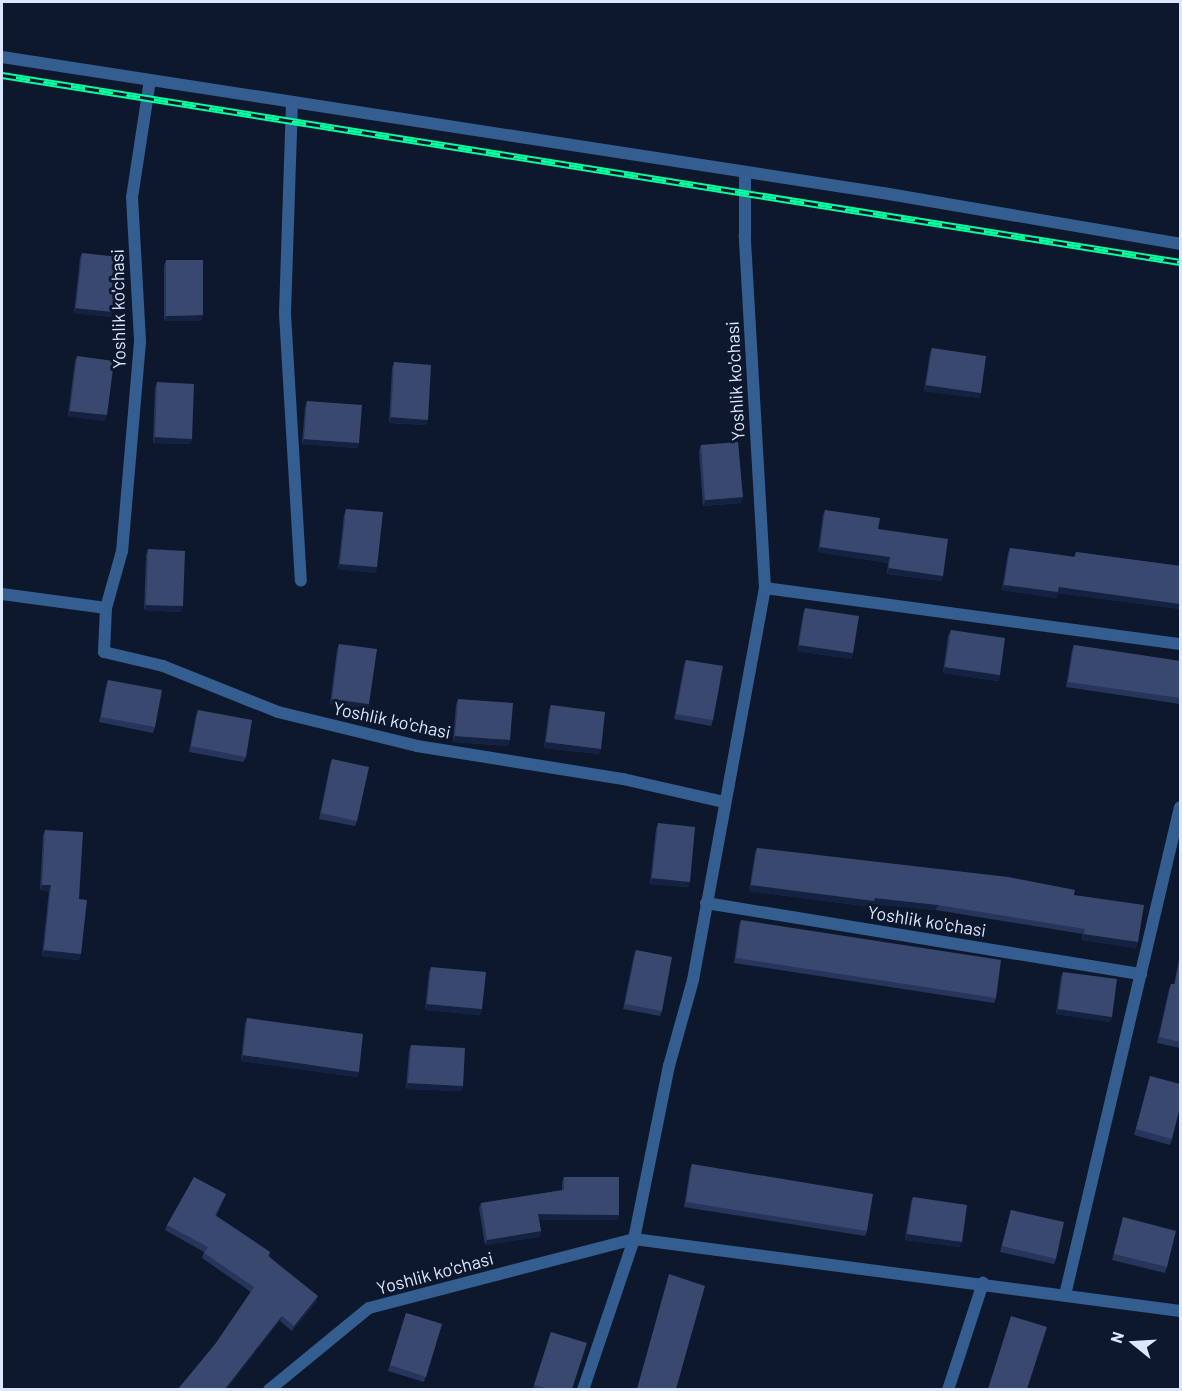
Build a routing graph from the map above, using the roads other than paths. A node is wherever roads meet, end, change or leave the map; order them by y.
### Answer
1 (2, 57) edge
2 (150, 80) junction
3 (292, 102) junction
4 (745, 171) junction
5 (1180, 244) edge
6 (301, 581) dead end
7 (765, 588) junction
8 (2, 594) edge
9 (106, 608) junction
10 (1180, 644) edge
11 (724, 802) junction
12 (1180, 807) edge
13 (706, 903) junction
14 (1141, 974) junction
15 (634, 1239) junction
16 (983, 1284) junction
17 (1065, 1295) junction
18 (1180, 1311) edge
19 (269, 1389) edge
20 (583, 1389) edge
21 (948, 1389) edge

1 - 2 street
2 - 3 street
2 - 9 street, Yoshlik ko'chasi
3 - 4 street
3 - 6 street
4 - 5 street
4 - 7 street, Yoshlik ko'chasi
7 - 10 street
7 - 11 street, Yoshlik ko'chasi
8 - 9 street
9 - 11 street, Yoshlik ko'chasi
11 - 13 street, Yoshlik ko'chasi
12 - 14 street
13 - 14 street, Yoshlik ko'chasi
13 - 15 street, Yoshlik ko'chasi
14 - 17 street
15 - 16 street, Yoshlik ko'chasi
15 - 19 street, Yoshlik ko'chasi
15 - 20 street, Yoshlik ko'chasi
16 - 17 street, Yoshlik ko'chasi
16 - 21 street
17 - 18 street, Yoshlik ko'chasi

